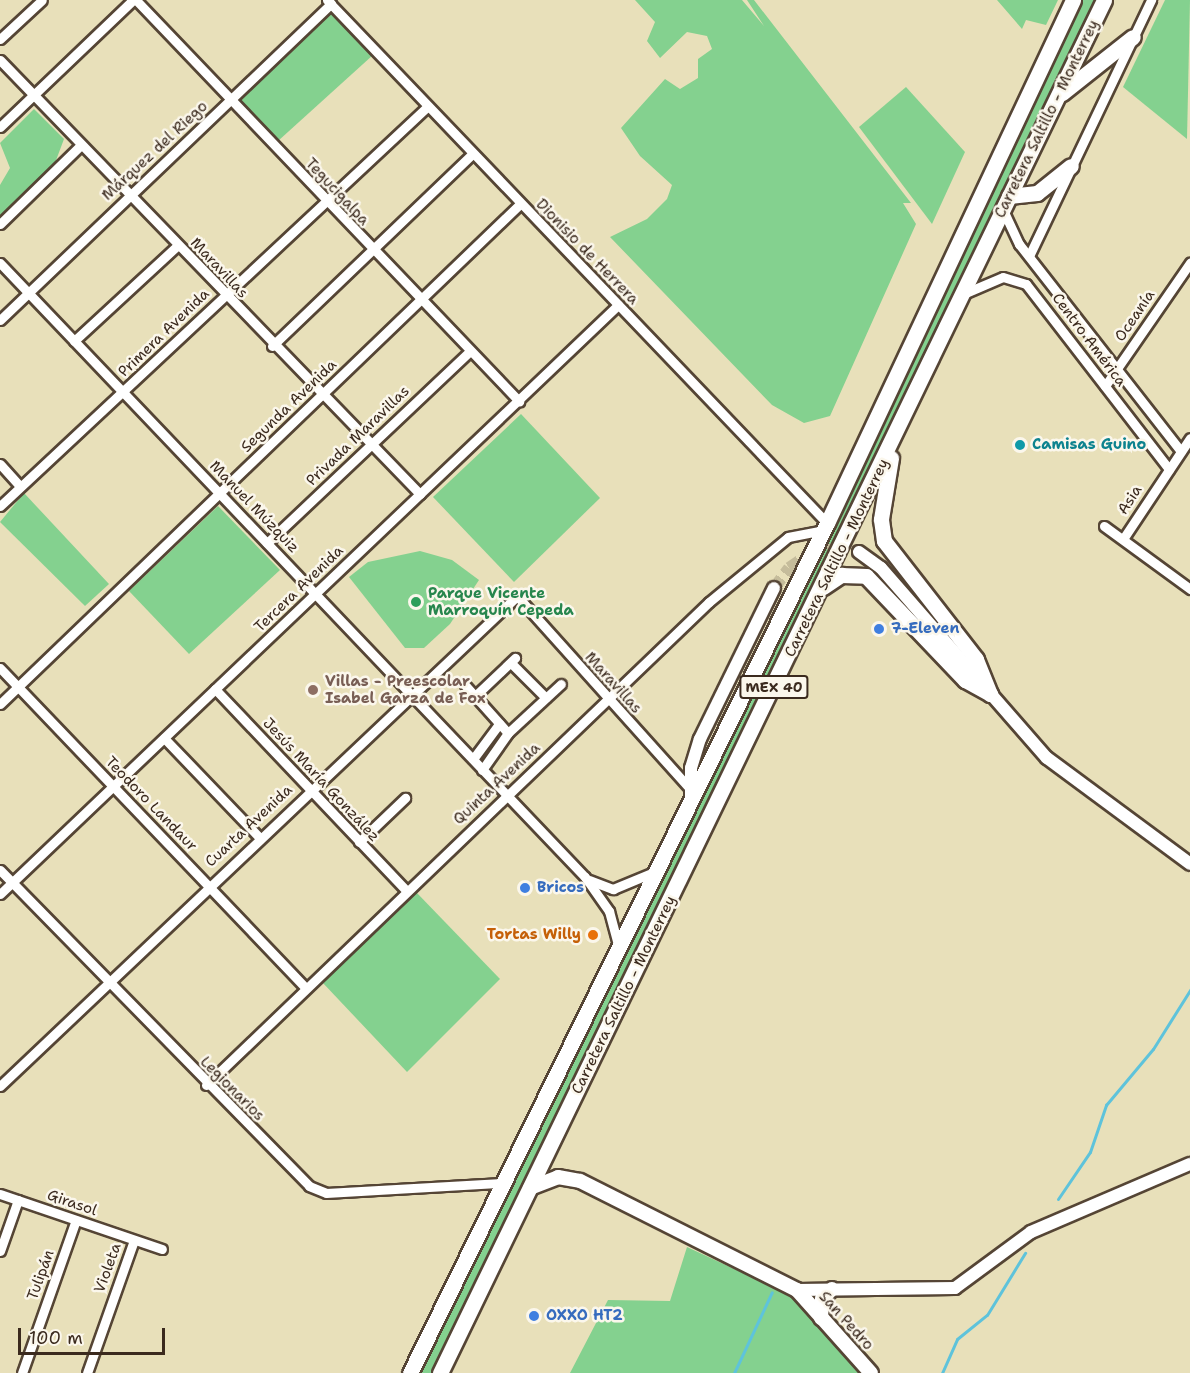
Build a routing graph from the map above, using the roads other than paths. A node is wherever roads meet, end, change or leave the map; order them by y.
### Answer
1 (42, 0) edge
2 (134, 0) edge
3 (1073, 0) edge
4 (1104, 0) edge
5 (1151, 0) edge
6 (329, 2) edge
7 (1133, 37) junction
8 (0, 39) edge
9 (0, 60) edge
10 (34, 94) junction
11 (1057, 97) junction
12 (232, 99) junction
13 (427, 107) junction
14 (0, 127) edge
15 (81, 145) junction
16 (472, 154) junction
17 (1071, 166) junction
18 (130, 195) junction
19 (324, 201) junction
20 (1006, 202) junction
21 (520, 204) junction
22 (0, 224) edge
23 (177, 246) junction
24 (373, 251) junction
25 (1029, 255) junction
26 (0, 263) edge
27 (1190, 263) edge
28 (28, 291) junction
29 (963, 294) junction
30 (223, 296) junction
31 (422, 301) junction
32 (618, 305) junction
33 (0, 320) edge
34 (74, 341) junction
35 (273, 346) junction
36 (469, 352) junction
37 (1118, 369) junction
38 (1105, 386) junction
39 (123, 392) junction
40 (320, 396) junction
41 (519, 401) junction
42 (1190, 438) edge
43 (370, 445) junction
44 (892, 448) junction
45 (1181, 451) junction
46 (0, 465) edge
47 (1169, 469) junction
48 (20, 486) junction
49 (220, 493) junction
50 (420, 494) junction
51 (0, 506) edge
52 (825, 526) junction
53 (1104, 526) dead end
54 (1123, 539) junction
55 (267, 543) junction
56 (859, 552) tunnel mouth
57 (774, 588) tunnel mouth
58 (1190, 589) edge
59 (819, 592) junction
60 (317, 594) junction
61 (517, 596) joint
62 (0, 668) edge
63 (561, 684) dead end
64 (465, 685) dead end
65 (17, 687) junction
66 (215, 689) junction
67 (990, 694) junction
68 (476, 695) junction
69 (413, 696) junction
70 (546, 698) junction
71 (608, 701) junction
72 (0, 704) edge
73 (499, 724) junction
74 (508, 733) junction
75 (164, 738) junction
76 (473, 759) junction
77 (482, 770) junction
78 (112, 787) junction
79 (310, 790) junction
80 (690, 794) junction
81 (506, 796) junction
82 (405, 798) dead end
83 (259, 837) junction
84 (359, 842) junction
85 (1190, 864) edge
86 (0, 870) edge
87 (654, 872) junction
88 (585, 877) junction
89 (12, 882) junction
90 (208, 885) junction
91 (406, 890) junction
92 (0, 894) edge
93 (618, 945) junction
94 (110, 983) junction
95 (305, 987) junction
96 (2, 1081) edge
97 (206, 1084) junction
98 (1190, 1164) edge
99 (502, 1183) junction
100 (530, 1188) junction
101 (0, 1194) edge
102 (18, 1200) junction
103 (76, 1220) junction
104 (134, 1240) junction
105 (162, 1249) dead end
106 (0, 1251) edge
107 (832, 1288) junction
108 (797, 1290) junction
109 (821, 1318) junction
110 (22, 1373) edge
111 (87, 1373) edge
112 (410, 1373) edge
113 (440, 1373) edge
114 (870, 1373) edge

1 - 8 street
2 - 10 street
2 - 12 street, Tegucigalpa
3 - 52 main road, Carretera Saltillo - Monterrey / MEX 40
4 - 11 main road, Carretera Saltillo - Monterrey / MEX 40
5 - 7 street
6 - 12 street, Márquez del Riego
6 - 13 street, Dionisio de Herrera
7 - 11 main road
7 - 17 street
9 - 10 street, Maravillas
10 - 14 street
10 - 15 street, Maravillas
11 - 20 main road, Carretera Saltillo - Monterrey / MEX 40
12 - 18 street, Márquez del Riego
12 - 19 street, Tegucigalpa
13 - 16 street, Dionisio de Herrera
13 - 19 street, Primera Avenida
15 - 18 street, Maravillas
15 - 22 street
16 - 21 street, Dionisio de Herrera
16 - 24 street
17 - 20 main road
17 - 25 street
18 - 23 street, Maravillas
18 - 28 street, Márquez del Riego
19 - 24 street, Tegucigalpa
19 - 30 street, Primera Avenida
20 - 25 street, Centro América
20 - 29 main road, Carretera Saltillo - Monterrey / MEX 40
21 - 31 street, Segunda Avenida
21 - 32 street, Dionisio de Herrera
23 - 30 street, Maravillas
23 - 34 street
24 - 31 street, Tegucigalpa
24 - 35 street
25 - 37 street, Centro América
26 - 28 street, Manuel Múzquiz
27 - 37 street, Oceanía
28 - 33 street, Márquez del Riego
28 - 34 street, Manuel Múzquiz
29 - 38 street, Centro América
29 - 44 main road, Carretera Saltillo - Monterrey / MEX 40
30 - 35 street, Maravillas
30 - 39 street, Primera Avenida
31 - 36 street, Tegucigalpa
31 - 40 street, Segunda Avenida
32 - 41 street, Tercera Avenida
32 - 52 street, Dionisio de Herrera
34 - 39 street, Manuel Múzquiz
35 - 40 street, Maravillas
36 - 41 street, Tegucigalpa
36 - 43 street, Privada Maravillas
37 - 38 street, Oceanía
37 - 45 street, Centro América
38 - 47 street, Centro América
39 - 48 street, Primera Avenida
39 - 49 street, Manuel Múzquiz
40 - 43 street, Maravillas
40 - 49 street, Segunda Avenida
41 - 50 street, Tercera Avenida
42 - 45 street, Asia
43 - 50 street, Maravillas
43 - 55 street, Privada Maravillas
44 - 59 main road, Carretera Saltillo - Monterrey / MEX 40
44 - 67 main road
45 - 47 street, Asia
46 - 48 street
47 - 54 street, Asia
48 - 51 street, Primera Avenida
49 - 55 street, Manuel Múzquiz
49 - 65 street, Segunda Avenida
50 - 60 street, Tercera Avenida
52 - 71 street, Quinta Avenida
52 - 80 main road, Carretera Saltillo - Monterrey / MEX 40
53 - 54 street
54 - 58 street, Asia
55 - 60 street, Manuel Múzquiz
56 - 67 street
57 - 80 street
59 - 67 main road
59 - 100 main road, Carretera Saltillo - Monterrey / MEX 40
60 - 66 street, Tercera Avenida
60 - 69 street, Manuel Múzquiz
61 - 69 street, Cuarta Avenida
61 - 71 street, Maravillas
62 - 65 street, Teodoro Landaur
63 - 70 street
64 - 68 street
65 - 72 street, Segunda Avenida
65 - 78 street, Teodoro Landaur
66 - 75 street, Tercera Avenida
66 - 79 street, Jesús María González
67 - 85 street
68 - 70 street
68 - 73 street
69 - 76 street, Manuel Múzquiz
69 - 79 street, Cuarta Avenida
70 - 74 street
71 - 80 street, Maravillas
71 - 81 street, Quinta Avenida
73 - 74 street
73 - 76 street
74 - 77 street
75 - 78 street, Tercera Avenida
75 - 83 street
76 - 77 street, Manuel Múzquiz
77 - 81 street, Manuel Múzquiz
78 - 89 street, Tercera Avenida
78 - 90 street, Teodoro Landaur
79 - 83 street, Cuarta Avenida
79 - 84 street, Jesús María González
80 - 87 main road, Carretera Saltillo - Monterrey / MEX 40
81 - 88 street, Manuel Múzquiz
81 - 91 street, Quinta Avenida
82 - 84 street
83 - 90 street, Cuarta Avenida
84 - 91 street, Jesús María González
86 - 89 street, Legionarios
87 - 88 street, Manuel Múzquiz
87 - 93 main road, Carretera Saltillo - Monterrey / MEX 40
88 - 93 street, Manuel Múzquiz
89 - 92 street, Tercera Avenida
89 - 94 street, Legionarios
90 - 94 street, Cuarta Avenida
90 - 95 street, Teodoro Landaur
91 - 95 street, Quinta Avenida
93 - 99 main road, Carretera Saltillo - Monterrey / MEX 40
94 - 96 street, Cuarta Avenida
94 - 97 street, Legionarios
95 - 97 street, Quinta Avenida
97 - 99 street, Legionarios
98 - 107 street
99 - 112 main road, Carretera Saltillo - Monterrey / MEX 40
100 - 108 main road
100 - 113 main road, Carretera Saltillo - Monterrey / MEX 40
101 - 102 street, Girasol
102 - 103 street, Girasol
102 - 106 street
103 - 104 street, Girasol
103 - 110 street, Tulipán
104 - 105 street, Girasol
104 - 111 street, Violeta
107 - 108 street
107 - 109 main road
108 - 109 main road, San Pedro
109 - 114 main road, San Pedro

